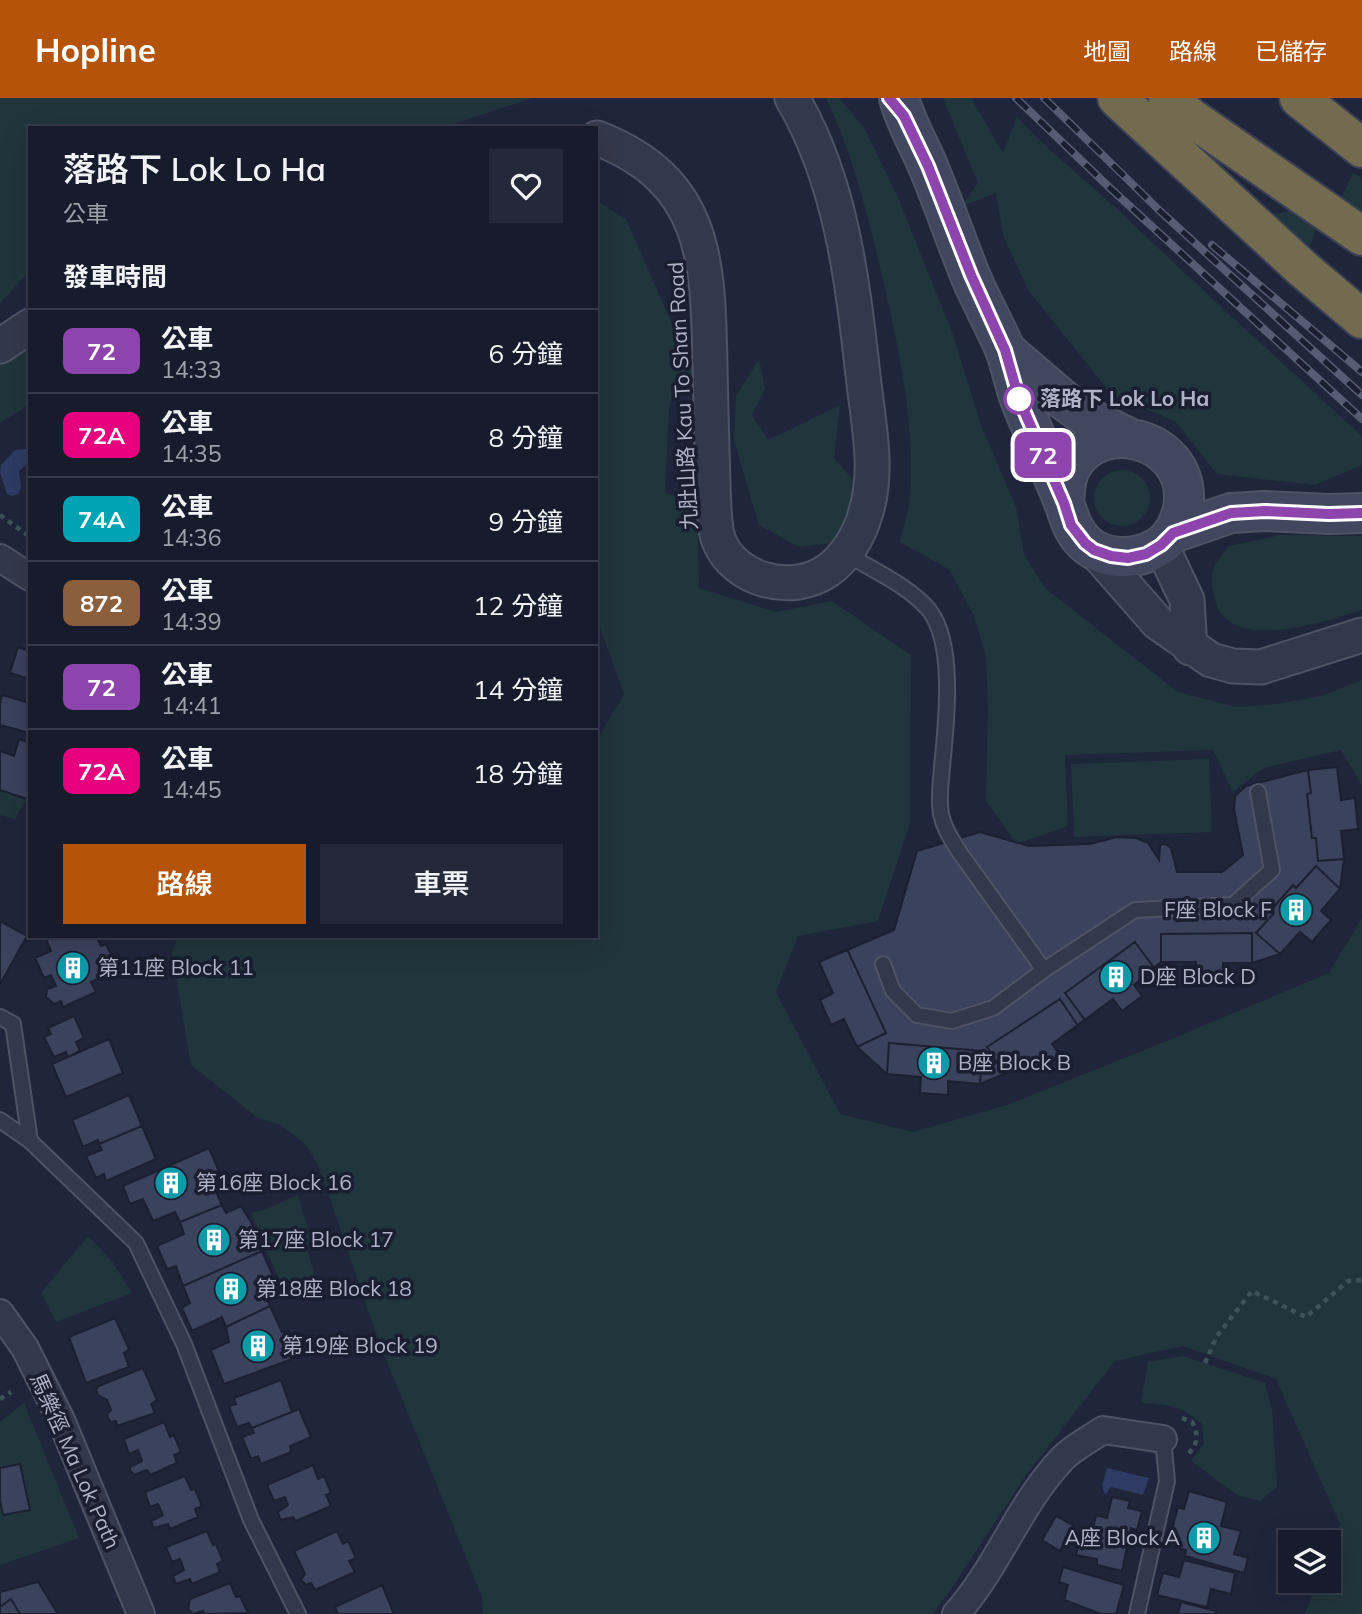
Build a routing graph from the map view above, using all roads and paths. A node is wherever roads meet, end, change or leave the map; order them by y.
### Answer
1 (792, 98) edge
2 (1117, 98) edge
3 (1168, 98) edge
4 (1299, 98) edge
5 (897, 104) edge
6 (598, 138) edge
7 (1362, 148) edge
8 (1362, 236) edge
9 (1362, 318) edge
10 (28, 327) edge
11 (0, 346) edge
12 (1005, 350) junction
13 (1127, 437) junction
14 (1064, 503) junction
15 (1345, 513) edge
16 (0, 515) edge
17 (28, 536) edge
18 (1167, 539) junction
19 (1094, 550) junction
20 (845, 553) junction
21 (0, 558) edge
22 (28, 575) edge
23 (1362, 635) edge
24 (1190, 648) junction
25 (1258, 792) dead end
26 (883, 964) dead end
27 (1044, 971) junction
28 (0, 1017) edge
29 (0, 1120) edge
30 (30, 1141) junction
31 (1362, 1280) edge
32 (0, 1313) edge
33 (1205, 1363) dead end
34 (11, 1392) dead end
35 (0, 1399) edge
36 (1186, 1410) dead end
37 (1182, 1418) junction
38 (1167, 1427) junction
39 (1165, 1466) junction
40 (141, 1614) edge
41 (298, 1614) edge
42 (956, 1614) edge
43 (1137, 1614) edge

1 - 20 street, 九肚山路 Kau To Shan Road
2 - 9 highway
3 - 8 highway
4 - 7 highway
5 - 12 main road
6 - 20 street, 九肚山路 Kau To Shan Road
10 - 11 street
12 - 13 main road
12 - 14 main road
13 - 14 main road
13 - 18 main road
14 - 19 main road
15 - 18 main road
16 - 17 path
18 - 19 main road
18 - 24 street
19 - 24 street
20 - 27 lane
21 - 22 street
23 - 24 street
25 - 27 lane
26 - 27 lane
28 - 30 lane
29 - 30 lane
30 - 41 lane
31 - 33 path
32 - 40 street, 馬樂徑 Ma Lok Path
34 - 35 path
36 - 37 path
37 - 38 path
37 - 39 path
38 - 39 lane
38 - 42 street
39 - 43 lane

